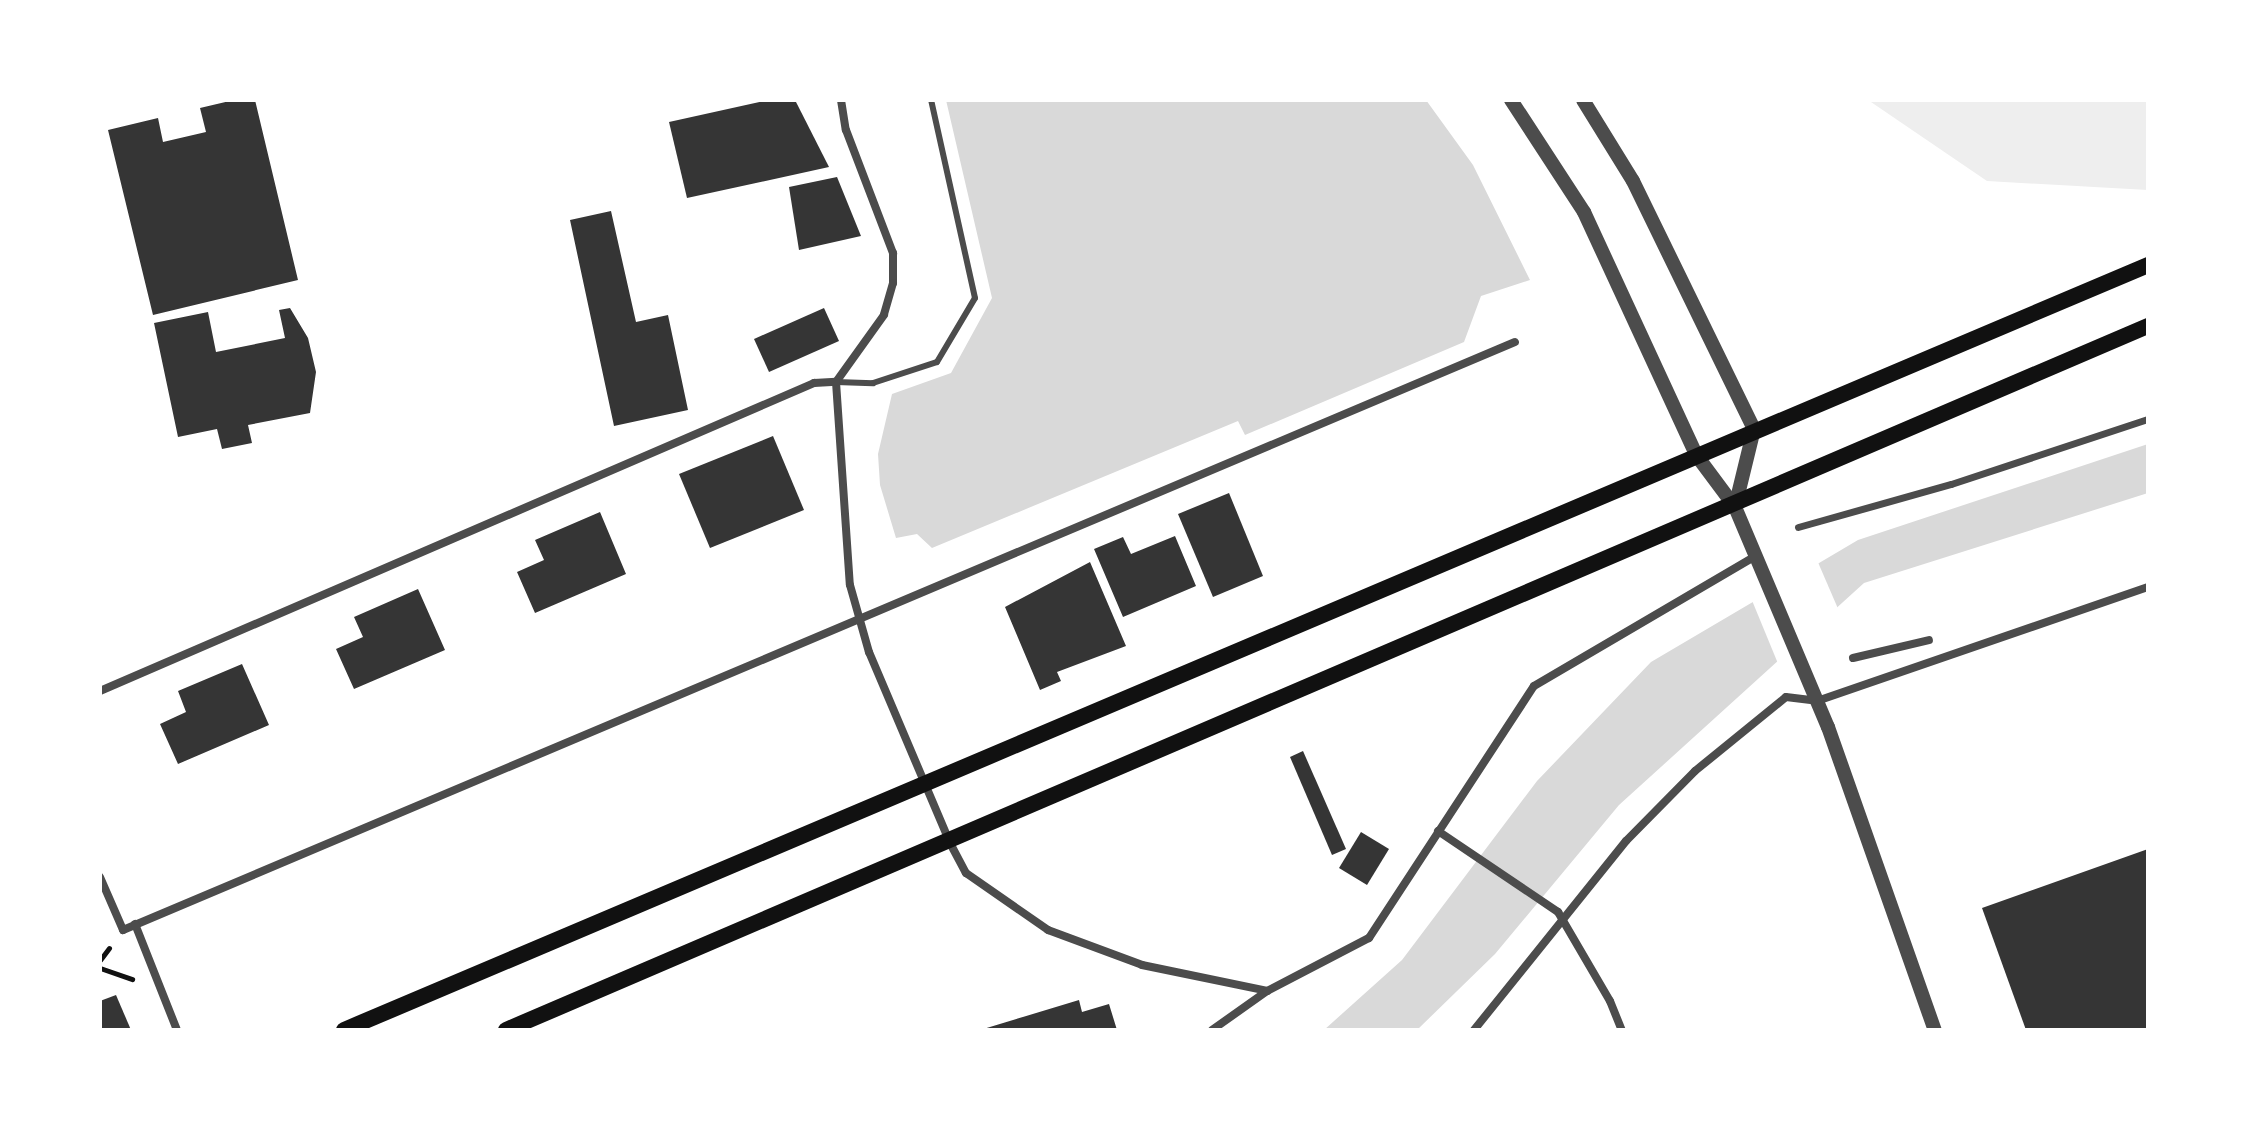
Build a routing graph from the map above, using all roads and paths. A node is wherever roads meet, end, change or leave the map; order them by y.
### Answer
1 (841, 100) edge
2 (931, 100) edge
3 (1511, 100) edge
4 (1583, 100) edge
5 (2148, 265) edge
6 (2148, 326) edge
7 (1515, 342) dead end
8 (836, 382) junction
9 (2148, 419) edge
10 (1754, 429) junction
11 (1697, 456) junction
12 (1735, 507) junction
13 (1798, 527) dead end
14 (1759, 563) junction
15 (2148, 587) edge
16 (858, 621) junction
17 (1929, 640) dead end
18 (1853, 658) dead end
19 (100, 691) edge
20 (1817, 701) junction
21 (926, 786) junction
22 (1438, 831) junction
23 (950, 843) junction
24 (100, 877) edge
25 (1565, 922) junction
26 (135, 924) junction
27 (114, 943) dead end
28 (100, 960) edge
29 (100, 968) edge
30 (130, 980) dead end
31 (1267, 991) junction
32 (177, 1030) edge
33 (344, 1030) edge
34 (506, 1030) edge
35 (1212, 1030) edge
36 (1474, 1030) edge
37 (1622, 1030) edge
38 (1935, 1030) edge

1 - 8 street
2 - 8 lane
3 - 11 street
4 - 10 street
5 - 10 main road
6 - 12 main road
7 - 16 street
8 - 16 street
8 - 19 street
9 - 13 street
10 - 11 main road
10 - 12 street
11 - 12 street
11 - 21 main road
12 - 14 street
12 - 23 main road
14 - 20 street
14 - 22 street
15 - 20 street
16 - 21 street
16 - 26 street
17 - 18 street
20 - 25 street
20 - 38 street
21 - 23 street
21 - 33 main road
22 - 25 street
22 - 31 street
23 - 31 street
23 - 34 main road
24 - 26 street
25 - 36 street
25 - 37 street
26 - 32 street
27 - 28 path
29 - 30 path
31 - 35 street

